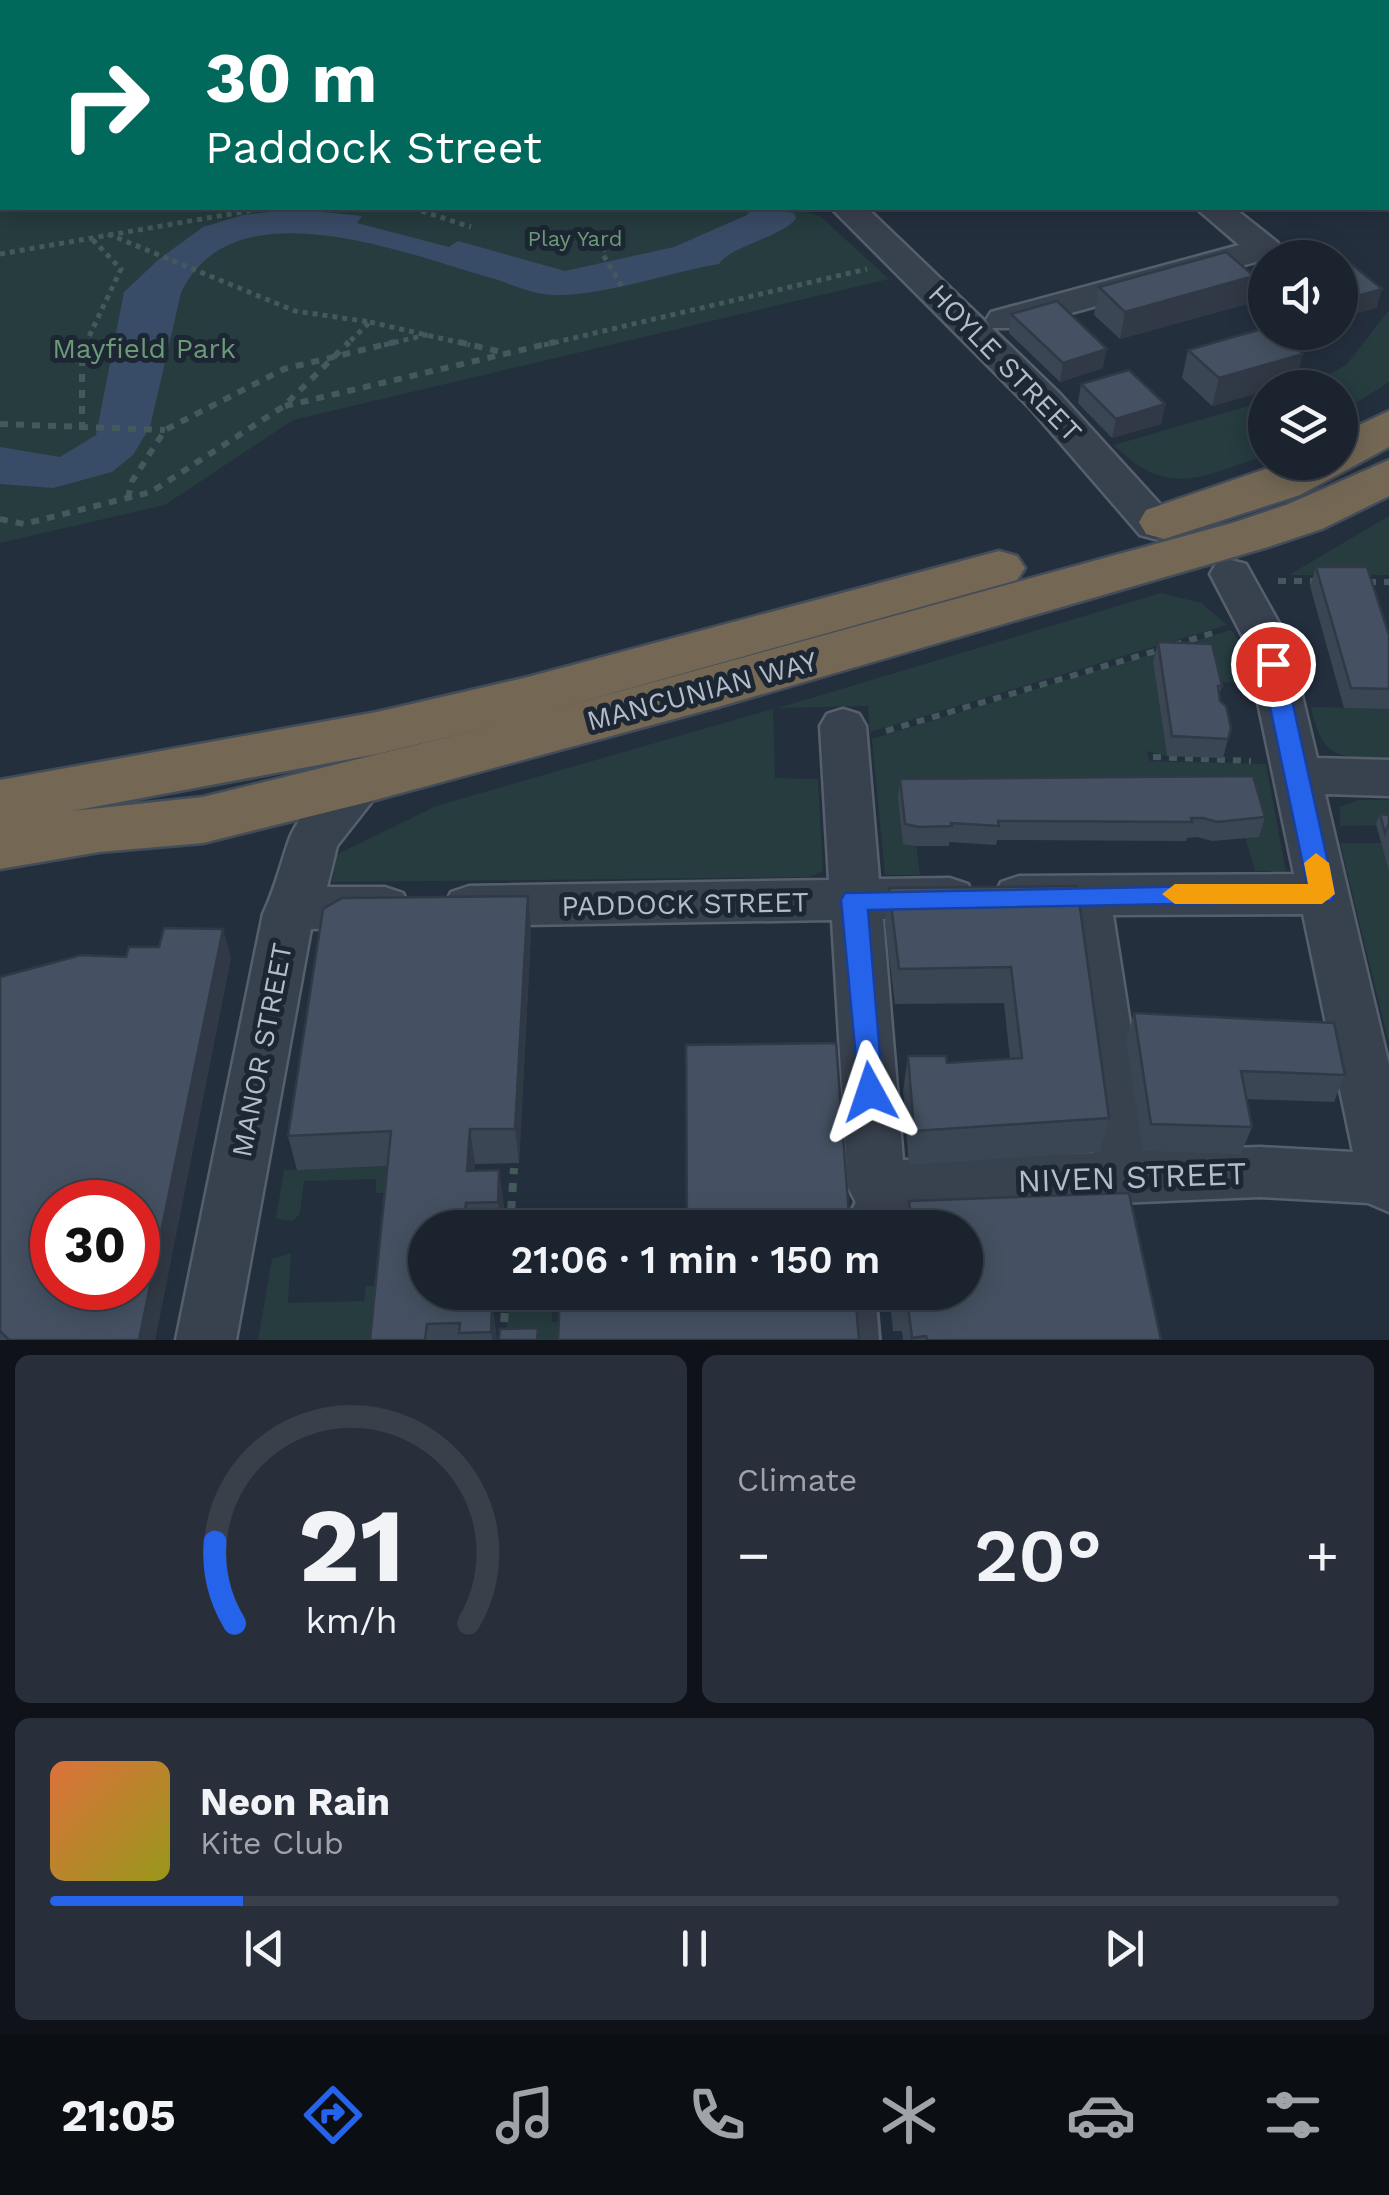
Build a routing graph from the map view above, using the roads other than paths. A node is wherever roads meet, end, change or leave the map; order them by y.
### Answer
1 (850, 210) edge
2 (1216, 210) edge
3 (974, 329) junction
4 (1389, 426) edge
5 (1358, 445) edge
6 (1389, 476) edge
7 (1290, 480) edge
8 (1155, 524) junction
9 (1251, 578) road end
10 (864, 729) road end
11 (1286, 769) junction
12 (0, 771) edge
13 (1389, 778) edge
14 (364, 781) junction
15 (103, 784) junction
16 (0, 802) edge
17 (202, 820) junction
18 (0, 846) edge
19 (0, 883) edge
20 (1085, 894) junction
21 (1322, 894) junction
22 (854, 900) junction
23 (288, 914) junction
24 (1386, 1160) edge
25 (1125, 1176) junction
26 (867, 1207) edge
27 (862, 1310) edge
28 (206, 1340) edge
29 (864, 1340) edge

1 - 3 street, HOYLE STREET
2 - 3 street
3 - 8 street, HOYLE STREET
4 - 5 highway
6 - 14 highway, MANCUNIAN WAY
7 - 8 highway, MANCUNIAN WAY
8 - 15 highway, MANCUNIAN WAY
9 - 11 street
10 - 22 street
11 - 13 street
11 - 21 street
12 - 15 highway
14 - 17 highway, MANCUNIAN WAY
14 - 23 street, MANOR STREET
15 - 16 highway, MANCUNIAN WAY
17 - 18 highway, MANCUNIAN WAY
17 - 19 highway
20 - 21 street, PADDOCK STREET
20 - 22 street, PADDOCK STREET
20 - 25 street
21 - 24 street
22 - 23 street, PADDOCK STREET
22 - 26 street
23 - 28 street, MANOR STREET
24 - 25 street, NIVEN STREET
25 - 26 street, NIVEN STREET
27 - 29 lane

